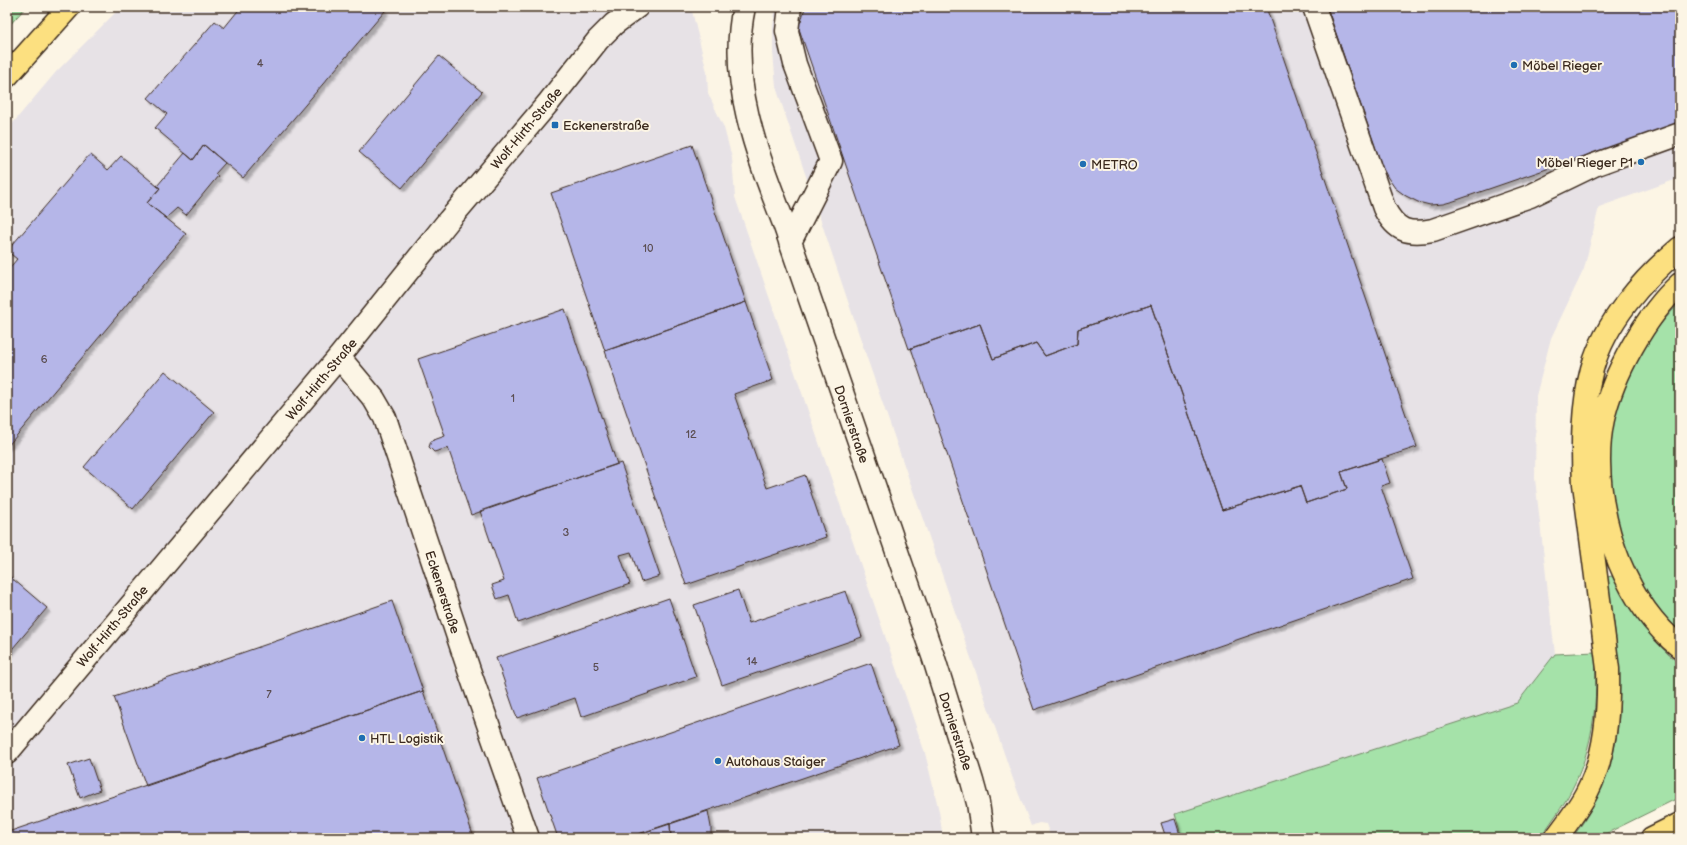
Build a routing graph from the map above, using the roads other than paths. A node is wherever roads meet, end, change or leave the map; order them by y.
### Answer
1 (69, 7) edge
2 (637, 7) edge
3 (744, 7) edge
4 (790, 7) edge
5 (1314, 7) edge
6 (7, 76) edge
7 (1679, 133) edge
8 (790, 242) junction
9 (1680, 248) edge
10 (1680, 284) edge
11 (339, 357) junction
12 (1680, 647) edge
13 (7, 753) edge
14 (1680, 824) edge
15 (528, 838) edge
16 (983, 838) edge
17 (1556, 838) edge
18 (1652, 838) edge

1 - 6 main road
2 - 11 street, Wolf-Hirth-Straße
3 - 8 street, Dornierstraße
4 - 8 street
5 - 7 street
8 - 16 street, Dornierstraße
9 - 17 main road
10 - 12 main road
11 - 13 street, Wolf-Hirth-Straße
11 - 15 street, Eckenerstraße
14 - 18 main road

